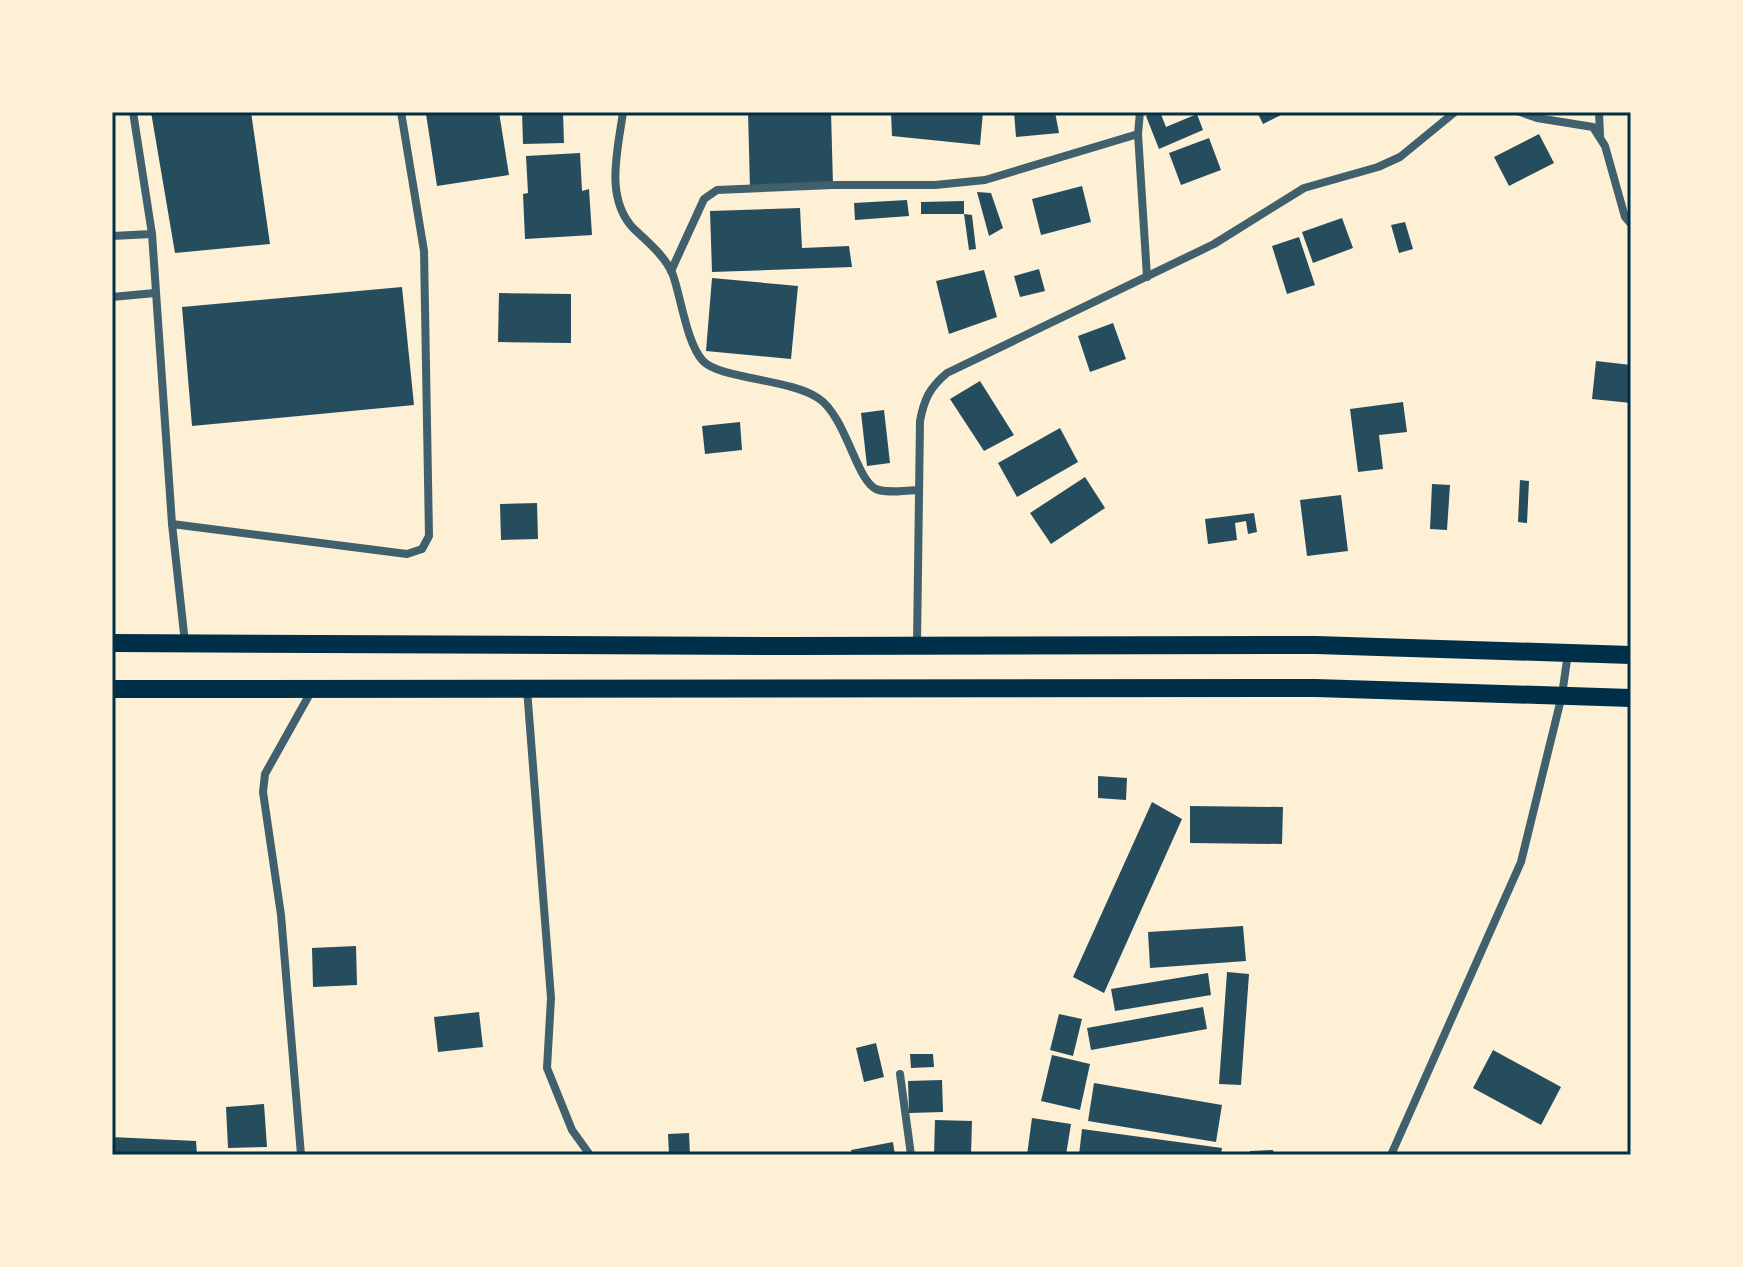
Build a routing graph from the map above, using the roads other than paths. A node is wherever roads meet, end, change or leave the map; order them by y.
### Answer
1 (133, 112) edge
2 (401, 112) edge
3 (623, 112) edge
4 (1140, 112) edge
5 (1455, 112) edge
6 (1520, 112) edge
7 (1599, 112) edge
8 (1138, 134) junction
9 (1600, 135) junction
10 (1631, 224) edge
11 (152, 234) junction
12 (112, 236) edge
13 (671, 271) junction
14 (1147, 277) junction
15 (155, 293) junction
16 (112, 297) edge
17 (919, 490) junction
18 (172, 524) junction
19 (112, 643) edge
20 (185, 643) junction
21 (917, 645) junction
22 (1568, 652) junction
23 (1631, 655) edge
24 (112, 689) edge
25 (312, 689) junction
26 (527, 689) junction
27 (1562, 695) junction
28 (1631, 698) edge
29 (900, 1074) dead end
30 (301, 1155) edge
31 (590, 1155) edge
32 (911, 1155) edge
33 (1391, 1155) edge

1 - 11 street
2 - 18 street
3 - 13 street
4 - 8 street
5 - 14 street
6 - 9 street
7 - 9 street
8 - 13 street
8 - 14 street
9 - 10 street
11 - 12 street
11 - 15 street
13 - 17 street
14 - 17 street
15 - 16 street
15 - 18 street
17 - 21 street
18 - 20 street
19 - 20 main road
20 - 21 main road
21 - 22 main road
22 - 23 main road
22 - 27 street
24 - 25 main road
25 - 26 main road
25 - 30 street
26 - 27 main road
26 - 31 street
27 - 28 main road
27 - 33 street
29 - 32 street

